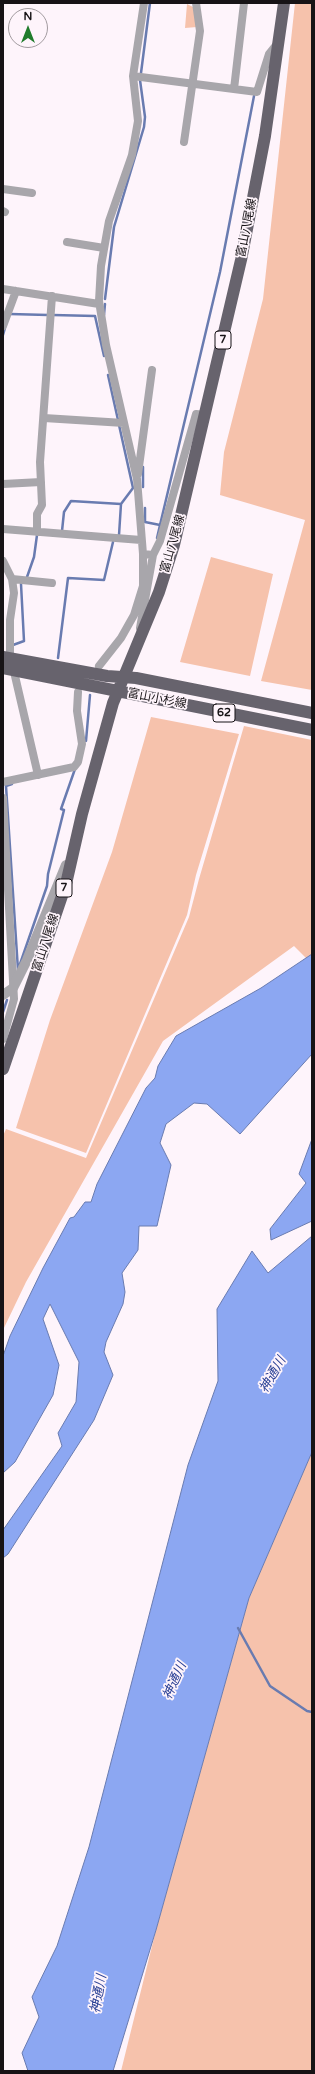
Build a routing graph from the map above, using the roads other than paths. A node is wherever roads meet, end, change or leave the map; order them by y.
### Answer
1 (144, 3) edge
2 (196, 3) edge
3 (244, 3) edge
4 (284, 3) edge
5 (278, 42) junction
6 (133, 76) junction
7 (192, 84) junction
8 (234, 89) junction
9 (184, 142) dead end
10 (3, 189) edge
11 (32, 193) dead end
12 (66, 242) dead end
13 (104, 248) junction
14 (3, 289) edge
15 (16, 291) junction
16 (52, 296) junction
17 (99, 304) junction
18 (3, 326) edge
19 (152, 370) dead end
20 (206, 415) junction
21 (44, 418) junction
22 (124, 423) junction
23 (137, 479) junction
24 (41, 482) junction
25 (3, 484) edge
26 (3, 529) edge
27 (37, 532) junction
28 (141, 540) junction
29 (143, 554) junction
30 (153, 555) junction
31 (3, 561) edge
32 (12, 579) junction
33 (52, 583) dead end
34 (134, 653) junction
35 (6, 656) edge
36 (99, 666) dead end
37 (3, 668) edge
38 (15, 676) dead end
39 (124, 677) junction
40 (118, 691) junction
41 (78, 692) dead end
42 (312, 712) edge
43 (312, 730) edge
44 (38, 775) junction
45 (3, 782) edge
46 (3, 798) edge
47 (72, 853) junction
48 (13, 988) junction
49 (3, 995) edge
50 (3, 1040) edge
51 (3, 1069) edge

1 - 6 street
2 - 7 street
3 - 8 street
4 - 5 main road, 富山八尾線 / 7
5 - 8 street
5 - 20 main road, 富山八尾線 / 7
6 - 7 street
6 - 13 street
7 - 8 street
7 - 9 street
10 - 11 street
12 - 13 street
13 - 17 street
14 - 15 street
15 - 16 street
15 - 18 street
16 - 17 street
16 - 21 street
17 - 22 street
19 - 23 street
20 - 30 street
20 - 34 main road, 富山八尾線 / 7
21 - 22 street
21 - 24 street
22 - 23 street
23 - 28 street
24 - 25 street
24 - 27 street
26 - 27 street
27 - 28 street
28 - 29 street
29 - 30 street
29 - 36 street
30 - 34 street
31 - 32 street
32 - 33 street
32 - 35 street
34 - 39 main road, 富山八尾線 / 7
35 - 39 main road, 富山小杉線 / 62
37 - 40 main road, 富山小杉線 / 62
38 - 44 street
39 - 40 main road, 富山八尾線 / 7
39 - 42 main road, 富山小杉線 / 62
40 - 43 main road, 富山小杉線 / 62
40 - 47 main road, 富山八尾線 / 7
41 - 44 street
44 - 45 street
46 - 48 street
47 - 48 street
47 - 51 main road, 富山八尾線 / 7
48 - 49 street
48 - 50 street

